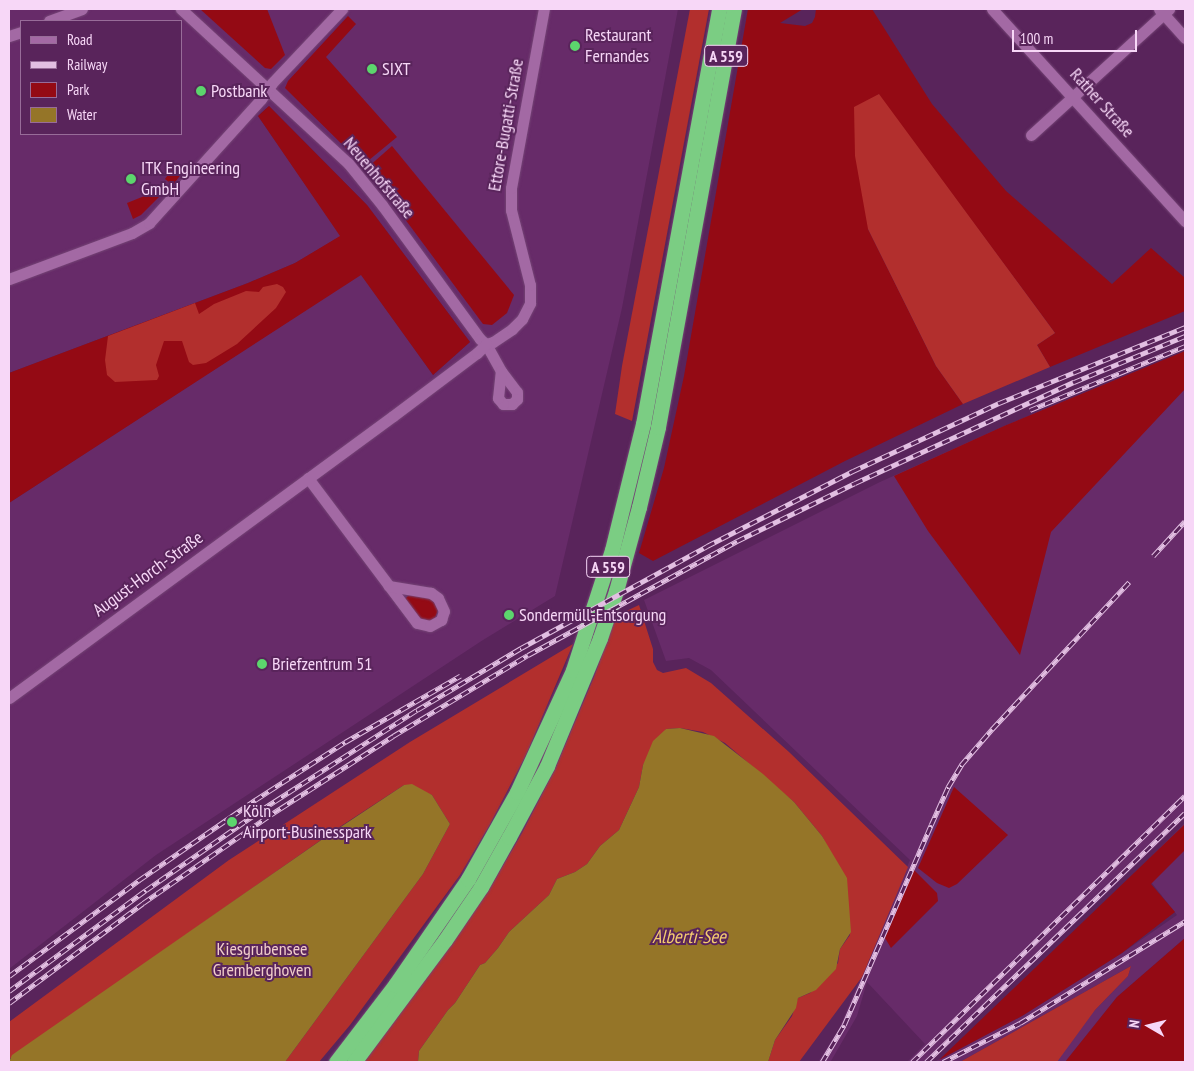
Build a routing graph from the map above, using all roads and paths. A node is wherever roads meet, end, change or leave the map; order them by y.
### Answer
1 (82, 9) edge
2 (181, 9) edge
3 (342, 9) edge
4 (544, 9) edge
5 (719, 9) edge
6 (734, 9) edge
7 (992, 9) edge
8 (1164, 10) edge
9 (52, 20) edge
10 (1185, 38) edge
11 (268, 88) junction
12 (1072, 97) junction
13 (1031, 135) dead end
14 (1185, 221) edge
15 (9, 279) edge
16 (486, 344) junction
17 (501, 372) dead end
18 (308, 478) junction
19 (389, 586) junction
20 (9, 698) edge
21 (336, 1062) edge
22 (354, 1062) edge

1 - 9 street
2 - 11 street, Neuenhofstraße
3 - 11 street
4 - 16 street, Ettore-Bugatti-Straße
5 - 21 highway, A 559
6 - 22 highway, A 559
7 - 12 street, Rather Straße
8 - 10 street
8 - 12 street
11 - 15 street
11 - 16 street, Neuenhofstraße
12 - 13 street
12 - 14 street, Rather Straße
16 - 17 street, Neuenhofstraße
16 - 18 street, August-Horch-Straße
18 - 19 street
18 - 20 street, August-Horch-Straße
19 - 19 street

